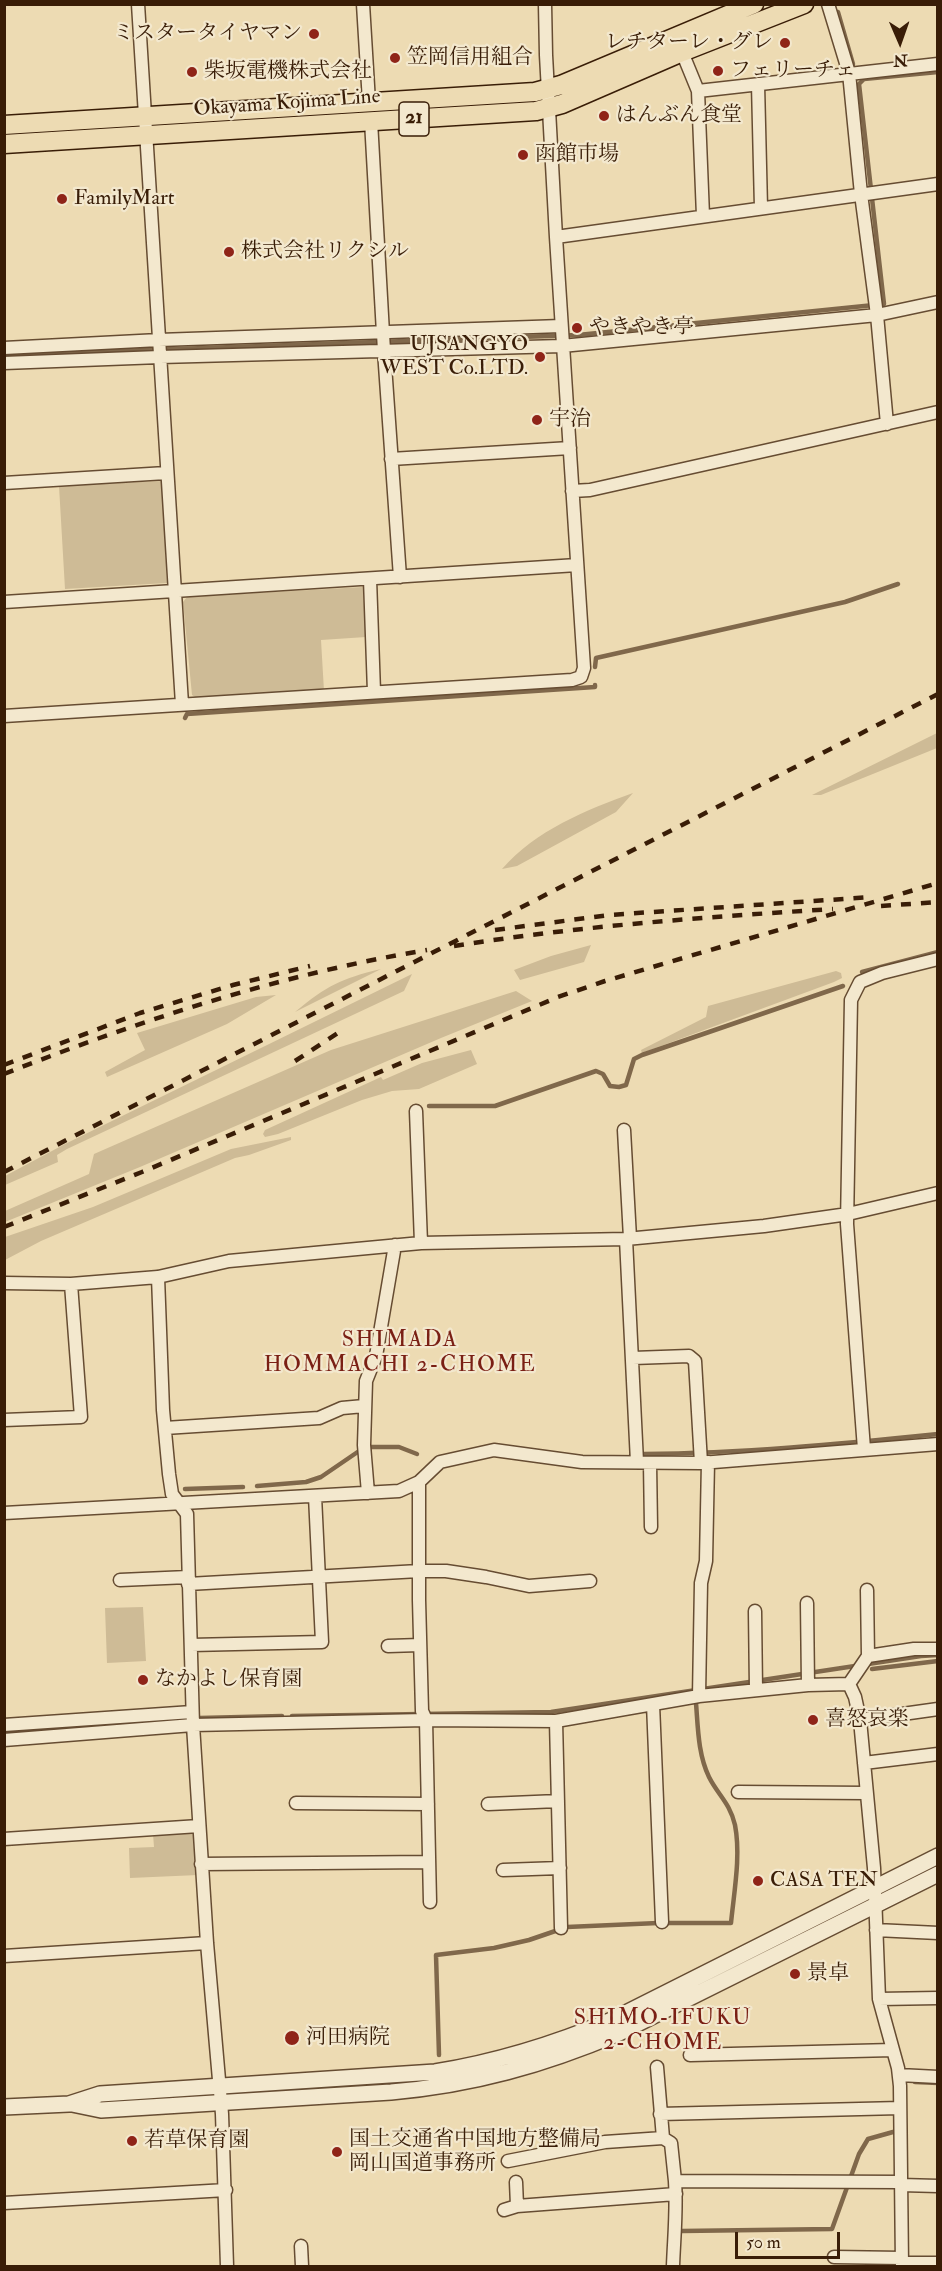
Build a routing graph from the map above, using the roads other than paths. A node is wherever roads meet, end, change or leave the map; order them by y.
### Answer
1 (138, 4) edge
2 (363, 4) edge
3 (545, 4) edge
4 (754, 4) edge
5 (804, 4) edge
6 (828, 4) edge
7 (682, 52) junction
8 (938, 64) edge
9 (849, 73) junction
10 (758, 84) junction
11 (548, 90) junction
12 (698, 91) junction
13 (369, 102) junction
14 (548, 108) junction
15 (145, 116) junction
16 (371, 121) junction
17 (4, 125) edge
18 (146, 135) junction
19 (4, 144) edge
20 (938, 184) edge
21 (868, 194) junction
22 (761, 208) junction
23 (702, 216) junction
24 (556, 237) junction
25 (938, 302) edge
26 (876, 309) junction
27 (562, 336) junction
28 (383, 342) junction
29 (4, 348) edge
30 (159, 349) junction
31 (4, 363) edge
32 (938, 412) edge
33 (887, 424) junction
34 (570, 448) junction
35 (391, 459) junction
36 (166, 473) junction
37 (4, 483) edge
38 (572, 490) junction
39 (577, 565) junction
40 (400, 577) junction
41 (370, 579) junction
42 (176, 591) junction
43 (4, 602) edge
44 (374, 692) junction
45 (182, 704) junction
46 (4, 716) edge
47 (938, 959) edge
48 (416, 1111) dead end
49 (624, 1130) dead end
50 (938, 1193) edge
51 (848, 1214) junction
52 (628, 1238) junction
53 (421, 1243) junction
54 (395, 1245) junction
55 (158, 1277) junction
56 (4, 1283) edge
57 (70, 1284) junction
58 (633, 1358) junction
59 (364, 1406) junction
60 (4, 1420) edge
61 (165, 1428) junction
62 (864, 1444) junction
63 (938, 1444) edge
64 (702, 1458) junction
65 (637, 1462) junction
66 (650, 1462) junction
67 (419, 1482) junction
68 (368, 1493) junction
69 (315, 1496) junction
70 (179, 1503) junction
71 (4, 1513) edge
72 (651, 1527) dead end
73 (419, 1571) junction
74 (319, 1578) junction
75 (120, 1580) dead end
76 (188, 1581) junction
77 (590, 1581) dead end
78 (867, 1590) dead end
79 (807, 1603) dead end
80 (756, 1611) dead end
81 (191, 1645) junction
82 (420, 1645) junction
83 (388, 1646) dead end
84 (938, 1649) edge
85 (864, 1663) junction
86 (808, 1677) junction
87 (756, 1684) junction
88 (849, 1684) junction
89 (699, 1692) junction
90 (653, 1704) junction
91 (938, 1708) edge
92 (424, 1716) junction
93 (193, 1719) junction
94 (860, 1719) junction
95 (556, 1720) junction
96 (4, 1725) edge
97 (4, 1740) edge
98 (938, 1754) edge
99 (864, 1762) junction
100 (738, 1792) dead end
101 (866, 1792) junction
102 (558, 1801) junction
103 (296, 1803) dead end
104 (428, 1804) junction
105 (488, 1804) dead end
106 (199, 1826) junction
107 (4, 1839) edge
108 (938, 1856) edge
109 (429, 1862) junction
110 (201, 1864) junction
111 (560, 1868) junction
112 (503, 1870) dead end
113 (938, 1874) edge
114 (874, 1888) junction
115 (430, 1902) dead end
116 (875, 1906) junction
117 (662, 1922) dead end
118 (561, 1928) dead end
119 (794, 1928) junction
120 (876, 1930) junction
121 (938, 1933) edge
122 (802, 1942) junction
123 (207, 1943) junction
124 (4, 1956) edge
125 (716, 1977) junction
126 (938, 1998) edge
127 (879, 2000) junction
128 (893, 2050) junction
129 (523, 2052) junction
130 (690, 2055) dead end
131 (528, 2067) junction
132 (657, 2067) dead end
133 (482, 2071) junction
134 (389, 2075) junction
135 (898, 2075) junction
136 (938, 2077) edge
137 (342, 2078) junction
138 (264, 2084) junction
139 (219, 2086) junction
140 (391, 2092) junction
141 (344, 2095) junction
142 (265, 2100) junction
143 (221, 2103) junction
144 (69, 2104) junction
145 (4, 2108) edge
146 (900, 2108) junction
147 (660, 2114) junction
148 (663, 2138) junction
149 (508, 2161) dead end
150 (516, 2182) dead end
151 (901, 2183) junction
152 (938, 2186) edge
153 (675, 2188) junction
154 (225, 2190) junction
155 (4, 2203) edge
156 (301, 2246) dead end
157 (834, 2257) dead end
158 (902, 2263) edge
159 (938, 2263) edge
160 (227, 2266) edge
161 (302, 2266) edge
162 (673, 2266) edge

1 - 15 street
2 - 13 street
3 - 11 street
4 - 11 main road, Okayama Kojima Line / 21
5 - 7 main road, Okayama Kojima Line / 21
6 - 9 street
7 - 12 street
7 - 14 main road, Okayama Kojima Line / 21
8 - 9 street
9 - 10 street
9 - 21 street
10 - 12 street
10 - 22 street
11 - 13 main road, Okayama Kojima Line / 21
11 - 14 street
12 - 23 street
13 - 15 main road, Okayama Kojima Line / 21
14 - 16 main road, Okayama Kojima Line / 21
14 - 24 street
15 - 17 main road, Okayama Kojima Line / 21
15 - 18 street
16 - 18 main road, Okayama Kojima Line / 21
16 - 28 street
18 - 19 main road, Okayama Kojima Line / 21
18 - 30 street
20 - 21 street
21 - 22 street
21 - 26 street
22 - 23 street
23 - 24 street
24 - 27 street
25 - 26 street
26 - 27 street
26 - 33 street
27 - 28 street
27 - 28 street
27 - 34 street
28 - 30 street
28 - 35 street
29 - 30 street
30 - 31 street
30 - 36 street
32 - 33 street
33 - 38 street
34 - 35 street
34 - 38 street
35 - 40 street
36 - 37 street
36 - 42 street
38 - 39 street
39 - 40 street
39 - 44 street
40 - 41 street
41 - 42 street
41 - 44 street
42 - 43 street
42 - 45 street
44 - 45 street
45 - 46 street
47 - 51 street
48 - 53 street
49 - 52 street
50 - 51 street
51 - 52 street
51 - 62 street
52 - 53 street
52 - 58 street
53 - 54 street
54 - 55 street
54 - 59 street
55 - 57 street
55 - 61 street
56 - 57 street
57 - 60 street
58 - 64 street
58 - 65 street
59 - 61 street
59 - 68 street
61 - 70 street
62 - 63 street
62 - 64 street
64 - 66 street
64 - 89 street
65 - 66 street
65 - 67 street
66 - 72 street
67 - 68 street
67 - 73 street
68 - 69 street
69 - 70 street
69 - 74 street
70 - 71 street
70 - 76 street
73 - 74 street
73 - 77 street
73 - 82 street
74 - 76 street
74 - 81 street
75 - 76 street
76 - 81 street
78 - 85 street
79 - 86 street
80 - 87 street
81 - 93 street
82 - 83 street
82 - 92 street
84 - 85 street
85 - 88 street
86 - 87 street
86 - 88 street
87 - 89 street
88 - 94 street
89 - 90 street
90 - 95 street
90 - 117 street
91 - 94 street
92 - 93 street
92 - 95 street
92 - 104 street
93 - 96 street
93 - 97 street
93 - 106 street
94 - 99 street
95 - 102 street
98 - 99 street
99 - 101 street
100 - 101 street
101 - 114 street
102 - 105 street
102 - 111 street
103 - 104 street
104 - 109 street
106 - 107 street
106 - 110 street
108 - 114 street
109 - 110 street
109 - 115 street
110 - 123 street
111 - 112 street
111 - 118 street
113 - 116 street
114 - 116 street
114 - 119 street
116 - 120 street
116 - 122 street
119 - 122 street
119 - 125 street
120 - 121 street
120 - 127 street
122 - 125 street
123 - 124 street
123 - 139 street
125 - 129 street
125 - 131 street
126 - 127 street
127 - 128 street
128 - 130 street
128 - 135 street
129 - 131 street
129 - 133 street
131 - 133 street
132 - 147 street
133 - 134 street
133 - 140 street
134 - 137 street
134 - 140 street
135 - 136 street
135 - 146 street
137 - 138 street
137 - 141 street
138 - 139 street
138 - 142 street
139 - 143 street
139 - 144 street
140 - 141 street
141 - 142 street
142 - 143 street
143 - 144 street
143 - 154 street
144 - 145 street
146 - 147 street
146 - 151 street
147 - 148 street
148 - 149 street
148 - 153 street
150 - 153 street
151 - 152 street
151 - 153 street
151 - 158 street
153 - 162 street
154 - 155 street
154 - 160 street
156 - 161 street
157 - 158 street
158 - 159 street

